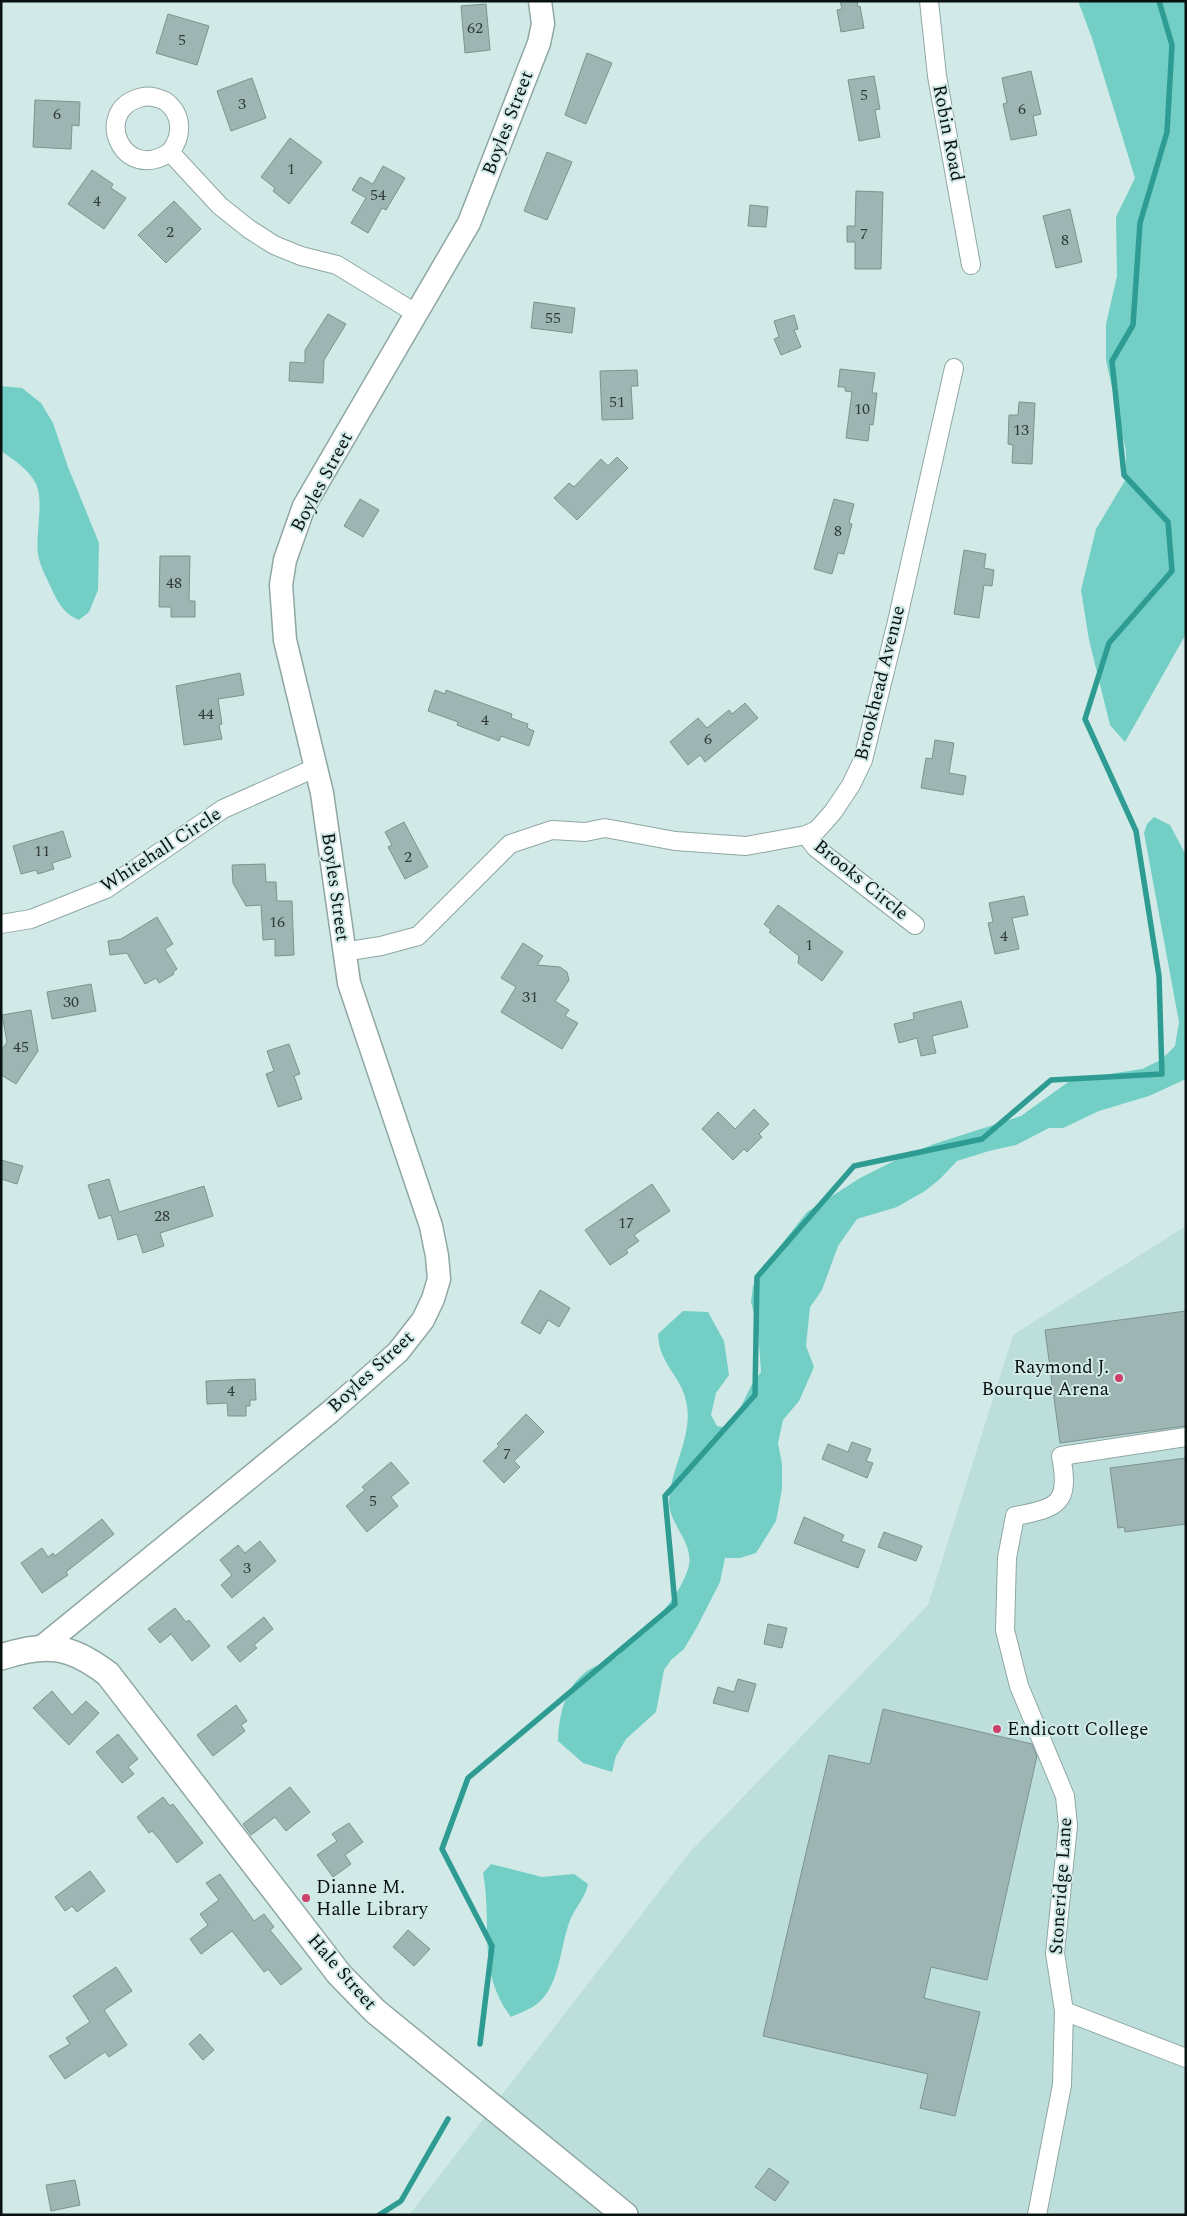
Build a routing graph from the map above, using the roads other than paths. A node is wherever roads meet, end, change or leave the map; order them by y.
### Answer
1 (540, 1) edge
2 (929, 1) edge
3 (170, 152) dead end
4 (971, 265) dead end
5 (417, 314) junction
6 (954, 368) dead end
7 (315, 768) junction
8 (806, 836) junction
9 (2, 925) edge
10 (916, 925) dead end
11 (343, 952) junction
12 (1186, 1437) edge
13 (43, 1646) junction
14 (1, 1657) edge
15 (1064, 2011) junction
16 (1186, 2058) edge
17 (626, 2215) edge
18 (1037, 2215) edge

1 - 5 street, Boyles Street
2 - 4 street, Robin Road
3 - 5 street
5 - 7 street, Boyles Street
6 - 8 street, Brookhead Avenue
7 - 9 street, Whitehall Circle
7 - 11 street, Boyles Street
8 - 10 street, Brooks Circle
8 - 11 street, Brookhead Avenue
11 - 13 street, Boyles Street
12 - 15 street, Stoneridge Lane
13 - 14 main road, Hale Street
13 - 17 main road, Hale Street
15 - 16 street
15 - 18 street, Stoneridge Lane

